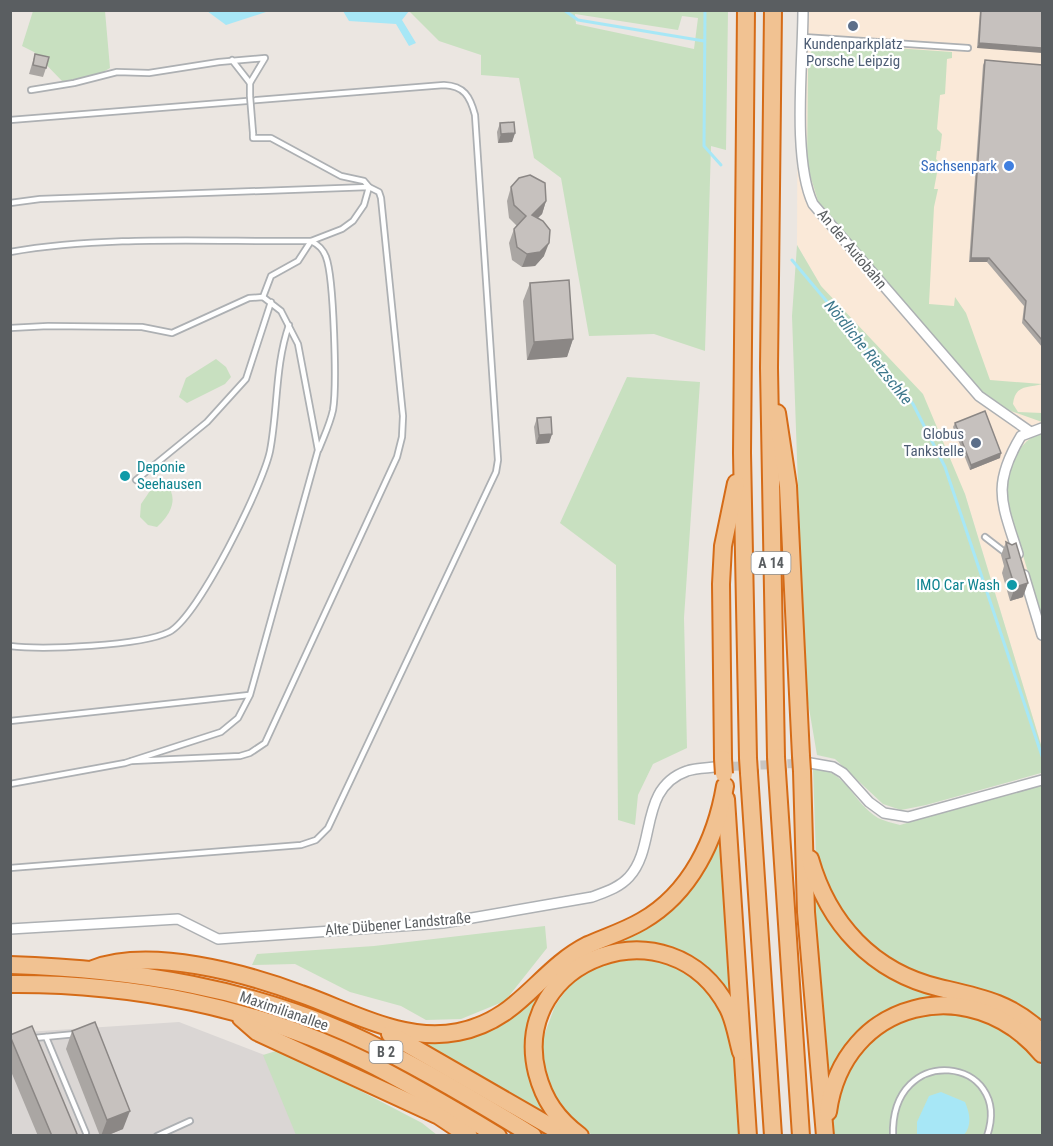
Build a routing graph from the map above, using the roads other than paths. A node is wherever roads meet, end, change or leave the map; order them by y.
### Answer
1 (746, 10) edge
2 (772, 10) edge
3 (803, 10) edge
4 (803, 37) junction
5 (968, 48) dead end
6 (232, 60) junction
7 (250, 83) junction
8 (31, 90) dead end
9 (10, 120) edge
10 (369, 187) junction
11 (10, 203) edge
12 (311, 241) junction
13 (10, 252) edge
14 (263, 297) junction
15 (271, 302) junction
16 (289, 325) junction
17 (10, 328) edge
18 (769, 368) junction
19 (1042, 428) edge
20 (1029, 431) junction
21 (318, 450) junction
22 (742, 453) junction
23 (136, 480) dead end
24 (985, 537) dead end
25 (1007, 554) edge
26 (1042, 635) edge
27 (10, 646) edge
28 (250, 695) junction
29 (10, 721) edge
30 (132, 761) junction
31 (804, 763) junction
32 (721, 772) junction
33 (1042, 780) edge
34 (10, 784) edge
35 (804, 830) junction
36 (10, 868) edge
37 (10, 929) edge
38 (10, 965) edge
39 (93, 969) junction
40 (10, 984) edge
41 (236, 1013) junction
42 (363, 1019) junction
43 (1042, 1033) edge
44 (80, 1034) edge
45 (46, 1037) junction
46 (28, 1038) edge
47 (741, 1052) junction
48 (1042, 1054) edge
49 (427, 1113) junction
50 (190, 1122) dead end
51 (86, 1133) dead end
52 (825, 1133) edge
53 (157, 1136) edge
54 (448, 1136) edge
55 (469, 1136) edge
56 (498, 1136) edge
57 (533, 1136) edge
58 (567, 1136) edge
59 (580, 1136) edge
60 (748, 1136) edge
61 (773, 1136) edge
62 (801, 1136) edge
63 (893, 1136) edge
64 (987, 1136) edge

1 - 22 highway, A 14
2 - 18 highway, A 14
3 - 4 street, An der Autobahn
4 - 5 lane
4 - 20 street, An der Autobahn
6 - 7 lane
6 - 7 lane
6 - 8 lane
7 - 10 lane, bridge
9 - 36 lane
10 - 11 lane
10 - 12 lane
10 - 30 lane
12 - 13 lane
12 - 14 lane
12 - 21 lane
14 - 15 lane
14 - 17 lane
15 - 16 lane
15 - 23 lane
16 - 21 lane
16 - 27 lane
18 - 31 highway
18 - 62 highway, A 14
19 - 20 street
20 - 26 street
21 - 28 lane
22 - 32 highway
22 - 61 highway, A 14
24 - 25 lane
28 - 29 lane
28 - 30 lane
30 - 34 lane
31 - 33 street
31 - 35 highway
32 - 37 street, Alte Dübener Landstraße
32 - 42 highway
32 - 47 highway
35 - 43 highway
35 - 52 highway
38 - 39 highway, Maximilianallee / B 2
39 - 42 highway
39 - 57 highway, Maximilianallee / B 2
40 - 41 highway, Maximilianallee / B 2
41 - 49 highway
41 - 56 highway, Maximilianallee / B 2
42 - 58 highway
44 - 45 lane
45 - 46 lane
45 - 51 lane
47 - 59 highway
47 - 60 highway
48 - 52 highway
49 - 54 highway
49 - 55 highway
50 - 53 lane
63 - 64 lane

